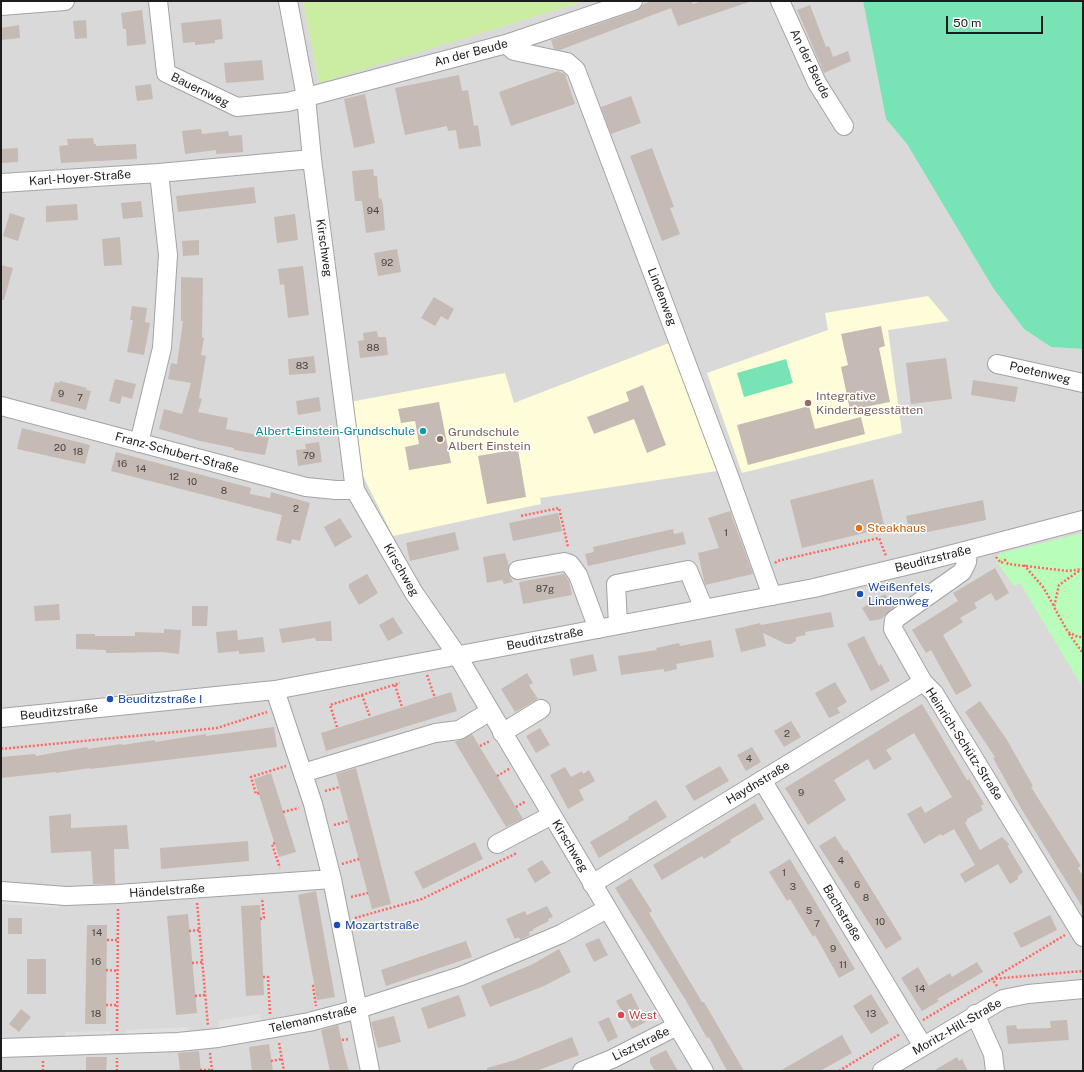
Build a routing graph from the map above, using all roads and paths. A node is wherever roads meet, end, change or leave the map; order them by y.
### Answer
1 (65, 1) edge
2 (158, 1) edge
3 (288, 1) edge
4 (633, 1) edge
5 (780, 1) edge
6 (1, 6) edge
7 (506, 44) junction
8 (306, 97) junction
9 (844, 126) dead end
10 (312, 159) junction
11 (159, 173) junction
12 (1, 183) edge
13 (997, 364) dead end
14 (1083, 383) edge
15 (1, 406) edge
16 (139, 443) junction
17 (356, 490) junction
18 (521, 516) dead end
19 (1083, 520) edge
20 (968, 551) junction
21 (886, 556) dead end
22 (997, 558) dead end
23 (570, 564) junction
24 (1024, 565) junction
25 (1082, 569) edge
26 (518, 570) dead end
27 (765, 577) junction
28 (772, 596) junction
29 (1054, 607) junction
30 (704, 609) junction
31 (618, 625) junction
32 (598, 629) junction
33 (1068, 632) junction
34 (1083, 637) edge
35 (1083, 653) edge
36 (457, 655) junction
37 (421, 677) dead end
38 (402, 682) dead end
39 (923, 682) junction
40 (395, 685) junction
41 (362, 695) junction
42 (278, 698) junction
43 (435, 698) dead end
44 (402, 707) dead end
45 (541, 709) dead end
46 (489, 712) junction
47 (370, 717) dead end
48 (1, 718) edge
49 (337, 727) dead end
50 (502, 733) junction
51 (1, 749) edge
52 (302, 767) junction
53 (762, 780) junction
54 (340, 787) dead end
55 (322, 792) dead end
56 (259, 793) dead end
57 (552, 815) junction
58 (349, 821) dead end
59 (334, 825) dead end
60 (502, 841) joint
61 (275, 843) dead end
62 (359, 859) dead end
63 (334, 872) junction
64 (281, 883) junction
65 (261, 884) junction
66 (592, 884) junction
67 (195, 889) junction
68 (1, 890) edge
69 (368, 893) dead end
70 (118, 894) junction
71 (350, 898) dead end
72 (607, 910) junction
73 (260, 918) dead end
74 (340, 921) junction
75 (199, 930) junction
76 (189, 931) dead end
77 (1080, 932) edge
78 (107, 940) dead end
79 (118, 940) junction
80 (202, 962) junction
81 (192, 963) dead end
82 (106, 970) dead end
83 (118, 971) junction
84 (264, 977) dead end
85 (314, 986) dead end
86 (1083, 989) edge
87 (205, 995) junction
88 (195, 996) dead end
89 (1003, 999) junction
90 (106, 1005) dead end
91 (118, 1006) junction
92 (358, 1009) junction
93 (975, 1014) junction
94 (318, 1020) junction
95 (677, 1026) junction
96 (275, 1029) junction
97 (209, 1039) junction
98 (117, 1045) junction
99 (923, 1046) junction
100 (1, 1048) edge
101 (282, 1059) junction
102 (271, 1061) dead end
103 (200, 1070) dead end
104 (212, 1070) edge
105 (116, 1071) edge
106 (284, 1071) edge
107 (370, 1071) edge
108 (582, 1071) edge
109 (704, 1071) edge
110 (882, 1071) edge
111 (995, 1071) edge

1 - 6 street
2 - 8 street, Bauernweg
3 - 8 street, Kirschweg
4 - 7 street, An der Beude
5 - 9 street, An der Beude
7 - 8 street, An der Beude
7 - 27 street, Lindenweg
8 - 10 street, Kirschweg
10 - 11 street, Karl-Hoyer-Straße
10 - 17 street, Kirschweg
11 - 12 street, Karl-Hoyer-Straße
11 - 16 street
13 - 14 street, Poetenweg
15 - 16 street, Franz-Schubert-Straße
16 - 17 street, Franz-Schubert-Straße
17 - 36 street, Kirschweg
18 - 23 path
19 - 20 street, Beuditzstraße
20 - 28 street, Beuditzstraße
20 - 39 street, Heinrich-Schütz-Straße
21 - 27 path
22 - 24 path
23 - 26 street
23 - 32 street
24 - 25 path
24 - 29 path
25 - 29 path
27 - 28 street, Lindenweg
28 - 30 street, Beuditzstraße
29 - 33 path
30 - 31 street, Beuditzstraße
30 - 31 street
31 - 32 street, Beuditzstraße
32 - 36 street, Beuditzstraße
33 - 34 path
33 - 35 path
36 - 42 street, Beuditzstraße
36 - 46 street, Kirschweg
37 - 43 path
38 - 40 path
39 - 53 street, Haydnstraße
39 - 77 street, Heinrich-Schütz-Straße
40 - 41 path
40 - 44 path
41 - 47 path
41 - 49 path
42 - 48 street, Beuditzstraße
42 - 51 path
42 - 52 street
45 - 50 street
46 - 50 street, Kirschweg
46 - 52 street
50 - 57 street, Kirschweg
52 - 56 path
52 - 63 street
53 - 66 street, Haydnstraße
53 - 99 street, Bachstraße
54 - 55 path
57 - 60 street
57 - 66 street, Kirschweg
58 - 59 path
60 - 74 path
61 - 64 path
62 - 63 path
63 - 64 street, Händelstraße
63 - 74 street
64 - 65 street, Händelstraße
65 - 67 street, Händelstraße
65 - 73 path
66 - 72 street, Kirschweg
67 - 70 street, Händelstraße
67 - 75 path
68 - 70 street, Händelstraße
69 - 71 path
70 - 79 path
72 - 92 street, Telemannstraße
72 - 95 street, Kirschweg
74 - 92 street
75 - 76 path
75 - 80 path
77 - 89 path
78 - 79 path
79 - 83 path
80 - 81 path
80 - 87 path
82 - 83 path
83 - 91 path
84 - 96 path
85 - 94 path
86 - 89 street, Moritz-Hill-Straße
87 - 88 path
87 - 97 path
89 - 93 street, Moritz-Hill-Straße
90 - 91 path
91 - 98 path
92 - 94 street, Telemannstraße
92 - 107 street
93 - 99 street, Moritz-Hill-Straße
93 - 111 street
94 - 96 street, Telemannstraße
95 - 108 street, Lisztstraße
95 - 109 street, Kirschweg
96 - 97 street, Telemannstraße
96 - 101 path
97 - 98 street, Telemannstraße
97 - 104 path
98 - 100 street, Telemannstraße
98 - 105 path
99 - 110 street, Moritz-Hill-Straße
101 - 102 path
101 - 106 path
103 - 104 path

